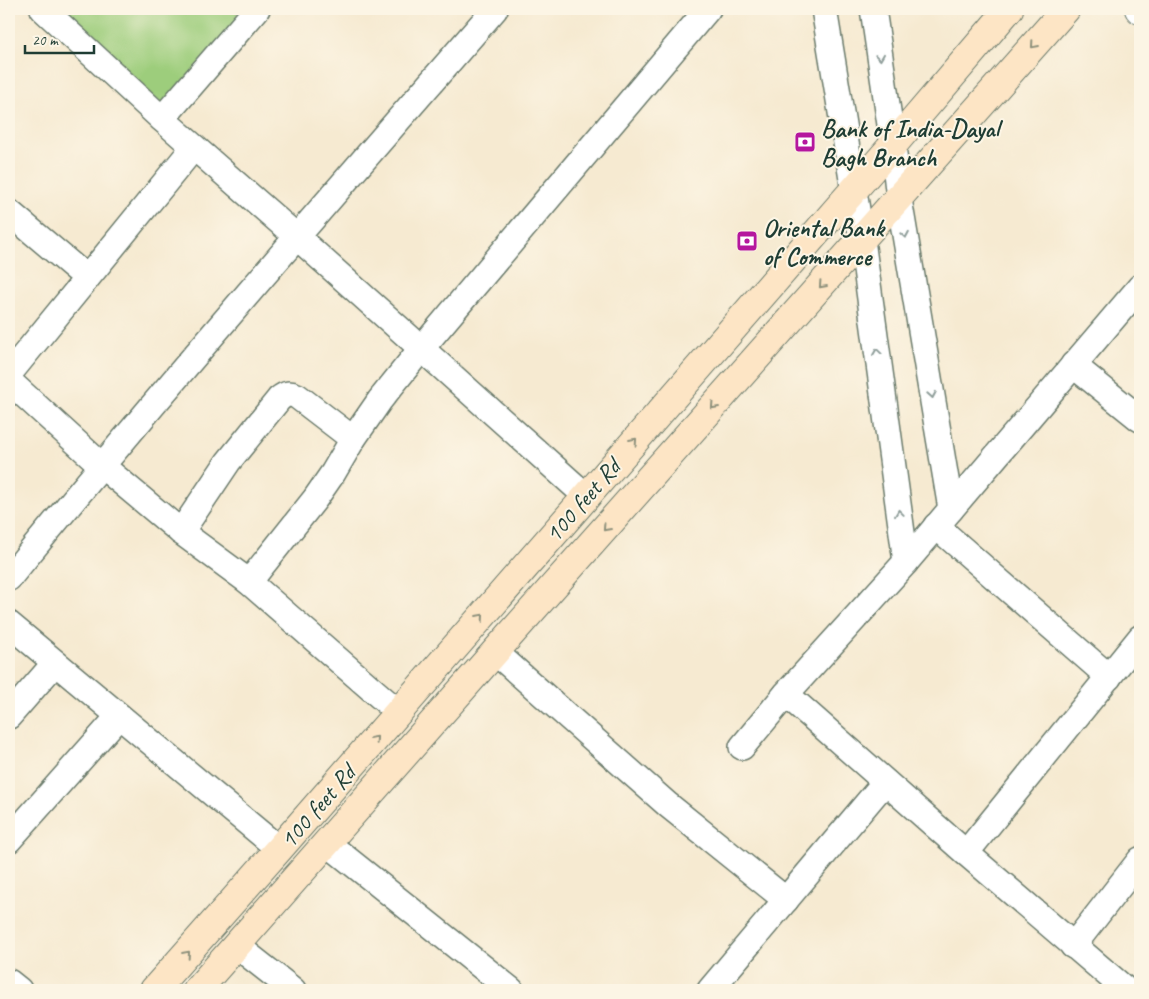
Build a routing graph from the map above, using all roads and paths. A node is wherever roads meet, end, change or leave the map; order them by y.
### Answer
1 (43, 9) edge
2 (257, 9) edge
3 (495, 9) edge
4 (708, 9) edge
5 (824, 9) edge
6 (873, 9) edge
7 (1009, 9) edge
8 (1066, 9) edge
9 (162, 119) junction
10 (893, 145) junction
11 (194, 147) junction
12 (854, 189) junction
13 (899, 198) junction
14 (9, 212) edge
15 (297, 237) junction
16 (862, 240) junction
17 (87, 278) junction
18 (1140, 287) edge
19 (421, 348) junction
20 (1073, 365) junction
21 (9, 374) edge
22 (9, 381) edge
23 (1140, 419) edge
24 (353, 439) junction
25 (101, 465) junction
26 (586, 496) junction
27 (944, 517) junction
28 (182, 532) junction
29 (906, 562) junction
30 (9, 578) edge
31 (249, 582) junction
32 (9, 624) edge
33 (1140, 638) edge
34 (495, 652) junction
35 (55, 663) junction
36 (1108, 677) junction
37 (786, 694) junction
38 (398, 712) junction
39 (9, 716) edge
40 (120, 716) junction
41 (742, 747) dead end
42 (885, 782) junction
43 (9, 840) edge
44 (327, 843) junction
45 (279, 849) junction
46 (966, 853) junction
47 (1140, 860) edge
48 (786, 900) junction
49 (236, 946) junction
50 (1073, 946) junction
51 (9, 982) edge
52 (19, 990) edge
53 (154, 990) edge
54 (197, 990) edge
55 (293, 990) edge
56 (511, 990) edge
57 (710, 990) edge
58 (1126, 990) edge

1 - 9 street
2 - 9 street
3 - 15 street
4 - 19 street
5 - 12 street
6 -> 10 street
7 - 10 main road, 100 feet Rd
8 -> 13 main road
9 - 11 street
10 - 12 main road, 100 feet Rd
10 - 13 street
11 - 15 street
11 - 17 street
12 - 16 street
26 -> 12 main road, 100 feet Rd
13 - 16 main road
13 -> 27 street
14 - 17 street
15 - 19 street
15 - 25 street
29 -> 16 street
16 -> 34 main road
17 - 21 street
18 - 20 street
19 - 24 street
19 - 26 street
20 - 23 street
20 - 27 street
22 - 25 street
24 - 28 street
24 - 31 street
25 - 28 street
25 - 30 street
38 -> 26 main road, 100 feet Rd
27 - 29 street
27 - 36 street
28 - 31 street
29 - 37 street
31 - 38 street
32 - 35 street
33 - 36 street
34 - 44 main road
34 - 48 street
35 - 39 street
35 - 40 street
36 - 46 street
37 - 41 street
37 - 42 street
45 -> 38 main road, 100 feet Rd
40 - 43 street
40 - 45 street
42 - 46 street
42 - 48 street
44 - 49 main road
44 - 56 street
53 -> 45 main road, 100 feet Rd
46 - 50 street
47 - 50 street
48 - 57 street
49 - 54 main road
49 - 55 street
50 - 58 street
51 - 52 street

